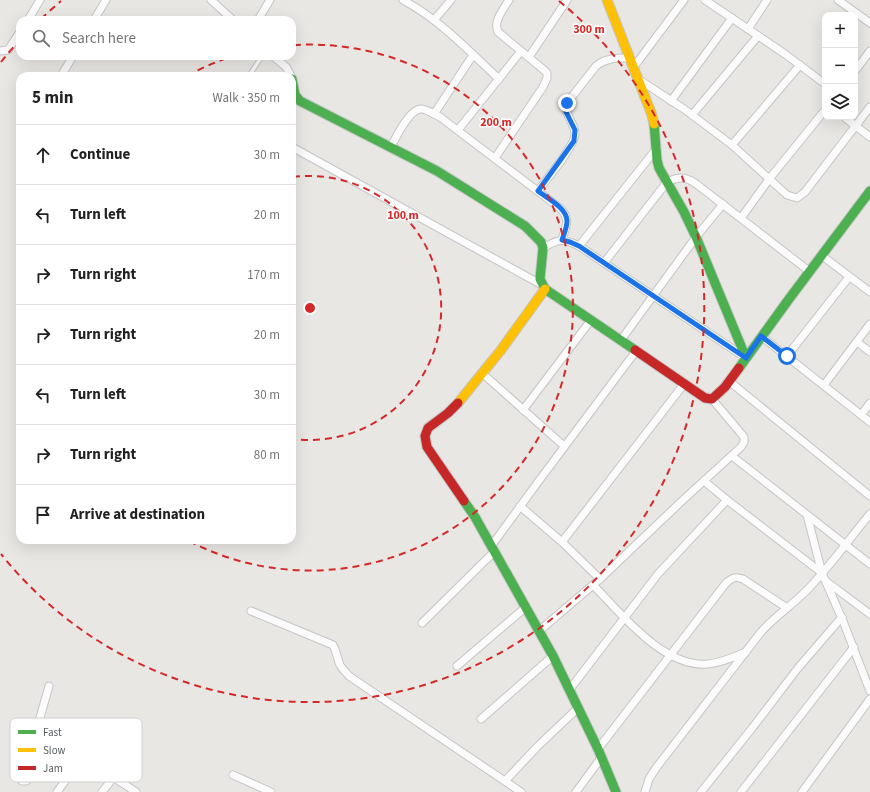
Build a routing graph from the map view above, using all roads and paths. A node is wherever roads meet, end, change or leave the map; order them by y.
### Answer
1 (40, 0) edge
2 (106, 0) edge
3 (211, 0) edge
4 (270, 0) edge
5 (403, 0) edge
6 (451, 0) edge
7 (509, 0) edge
8 (567, 0) edge
9 (607, 0) edge
10 (684, 0) edge
11 (705, 0) edge
12 (767, 0) edge
13 (838, 0) edge
14 (30, 16) edge
15 (96, 16) edge
16 (229, 16) edge
17 (260, 16) edge
18 (732, 18) junction
19 (434, 20) junction
20 (870, 22) edge
21 (748, 29) junction
22 (758, 36) junction
23 (16, 38) edge
24 (521, 51) junction
25 (870, 51) edge
26 (0, 52) edge
27 (473, 55) junction
28 (529, 57) junction
29 (629, 58) junction
30 (71, 60) edge
31 (259, 60) edge
32 (278, 60) edge
33 (800, 65) junction
34 (633, 68) junction
35 (858, 68) edge
36 (63, 72) edge
37 (252, 72) edge
38 (289, 72) edge
39 (637, 78) junction
40 (499, 79) junction
41 (822, 82) edge
42 (296, 99) edge
43 (671, 101) junction
44 (870, 107) edge
45 (434, 114) junction
46 (822, 114) edge
47 (692, 115) junction
48 (848, 120) edge
49 (855, 126) junction
50 (458, 130) junction
51 (870, 137) edge
52 (732, 145) junction
53 (390, 147) junction
54 (657, 148) junction
55 (296, 149) edge
56 (495, 158) junction
57 (770, 178) junction
58 (667, 182) junction
59 (538, 191) junction
60 (870, 191) edge
61 (723, 204) junction
62 (741, 218) junction
63 (696, 238) junction
64 (562, 240) junction
65 (579, 246) junction
66 (543, 248) junction
67 (822, 255) junction
68 (604, 263) junction
69 (809, 271) junction
70 (849, 277) junction
71 (544, 287) junction
72 (870, 292) edge
73 (653, 296) junction
74 (591, 320) junction
75 (870, 324) edge
76 (761, 336) junction
77 (621, 340) junction
78 (857, 342) junction
79 (636, 351) junction
80 (870, 352) edge
81 (787, 356) junction
82 (746, 358) junction
83 (482, 374) junction
84 (729, 381) junction
85 (684, 384) junction
86 (824, 385) junction
87 (712, 399) junction
88 (870, 403) edge
89 (523, 410) junction
90 (861, 415) junction
91 (870, 422) edge
92 (564, 446) junction
93 (732, 456) junction
94 (704, 481) junction
95 (870, 496) edge
96 (727, 500) junction
97 (520, 506) junction
98 (870, 514) edge
99 (807, 515) junction
100 (562, 542) junction
101 (845, 544) junction
102 (493, 548) junction
103 (870, 564) edge
104 (822, 573) junction
105 (600, 578) junction
106 (826, 580) junction
107 (593, 585) junction
108 (526, 607) junction
109 (787, 608) junction
110 (251, 611) dead end
111 (870, 614) edge
112 (625, 617) junction
113 (842, 617) junction
114 (422, 622) dead end
115 (539, 631) junction
116 (854, 647) junction
117 (746, 652) junction
118 (671, 654) junction
119 (553, 656) junction
120 (457, 666) dead end
121 (49, 686) dead end
122 (570, 689) junction
123 (870, 691) edge
124 (870, 699) edge
125 (578, 708) junction
126 (41, 718) edge
127 (481, 719) dead end
128 (599, 753) junction
129 (233, 775) dead end
130 (505, 781) junction
131 (64, 782) edge
132 (110, 782) edge
133 (121, 782) edge
134 (57, 792) edge
135 (102, 792) edge
136 (136, 792) edge
137 (270, 792) edge
138 (520, 792) edge
139 (576, 792) edge
140 (616, 792) edge
141 (644, 792) edge
142 (701, 792) edge
143 (741, 792) edge
144 (802, 792) edge

1 - 14 street
2 - 15 street
3 - 16 street
4 - 17 street
5 - 19 street
6 - 19 street
7 - 24 street
8 - 28 street
9 - 29 street
10 - 34 street
11 - 18 street
12 - 21 street
13 - 20 street
18 - 21 street
18 - 43 street
19 - 27 street
21 - 22 street
22 - 33 street
22 - 47 street
23 - 26 street
24 - 28 street
24 - 40 street
25 - 35 street
27 - 40 street
27 - 45 street
28 - 56 street
29 - 34 street
29 - 59 street
30 - 36 street
31 - 37 lane
32 - 38 street
33 - 41 street
33 - 52 street
34 - 39 street
39 - 43 street
39 - 54 street
40 - 50 street
42 - 53 street
43 - 47 street
44 - 49 street
45 - 50 street
45 - 53 street
46 - 57 street
47 - 52 street
48 - 49 street
49 - 51 street
49 - 57 street
50 - 56 street
52 - 57 street
53 - 66 street
54 - 58 street
54 - 65 street
55 - 71 street
56 - 59 street
57 - 62 street
58 - 61 street
58 - 63 street
58 - 68 street
59 - 64 street
60 - 67 street
61 - 62 street
61 - 63 street
62 - 69 street
63 - 73 street
63 - 82 street
64 - 65 street
64 - 66 street
65 - 68 street
66 - 71 street
67 - 69 street
67 - 70 street
68 - 73 street
69 - 76 street
70 - 72 street
70 - 81 street
71 - 74 street
71 - 83 street
73 - 77 street
73 - 82 street
74 - 77 street
74 - 89 street
75 - 78 street
76 - 81 street
76 - 82 street
77 - 79 street
78 - 80 street
78 - 86 street
79 - 85 street
79 - 92 street
81 - 86 street
82 - 84 street
83 - 89 street
83 - 102 street
84 - 87 street
84 - 95 street
85 - 87 street
85 - 100 street
86 - 90 street
87 - 93 street
88 - 90 street
89 - 92 street
90 - 91 street
92 - 97 street
93 - 94 street
93 - 99 street
94 - 96 street
94 - 105 street
96 - 104 street
96 - 112 street
97 - 100 street
97 - 102 street
98 - 101 street
99 - 101 street
99 - 104 street
100 - 105 street
101 - 103 street
101 - 104 street
102 - 108 street
102 - 114 street
104 - 106 street
104 - 109 street
105 - 107 street
106 - 111 street
106 - 113 street
107 - 112 street
107 - 115 street
108 - 115 street
108 - 120 street
109 - 117 street
109 - 118 street
110 - 130 street
112 - 118 street
112 - 122 street
113 - 116 street
113 - 142 street
115 - 119 street
116 - 123 street
116 - 143 street
117 - 118 street
117 - 141 street
118 - 128 street
119 - 122 street
119 - 127 street
121 - 126 street
122 - 125 street
124 - 144 street
125 - 128 street
125 - 130 street
128 - 139 street
128 - 140 street
129 - 137 street
130 - 138 street
131 - 134 street
132 - 135 street
133 - 136 street

